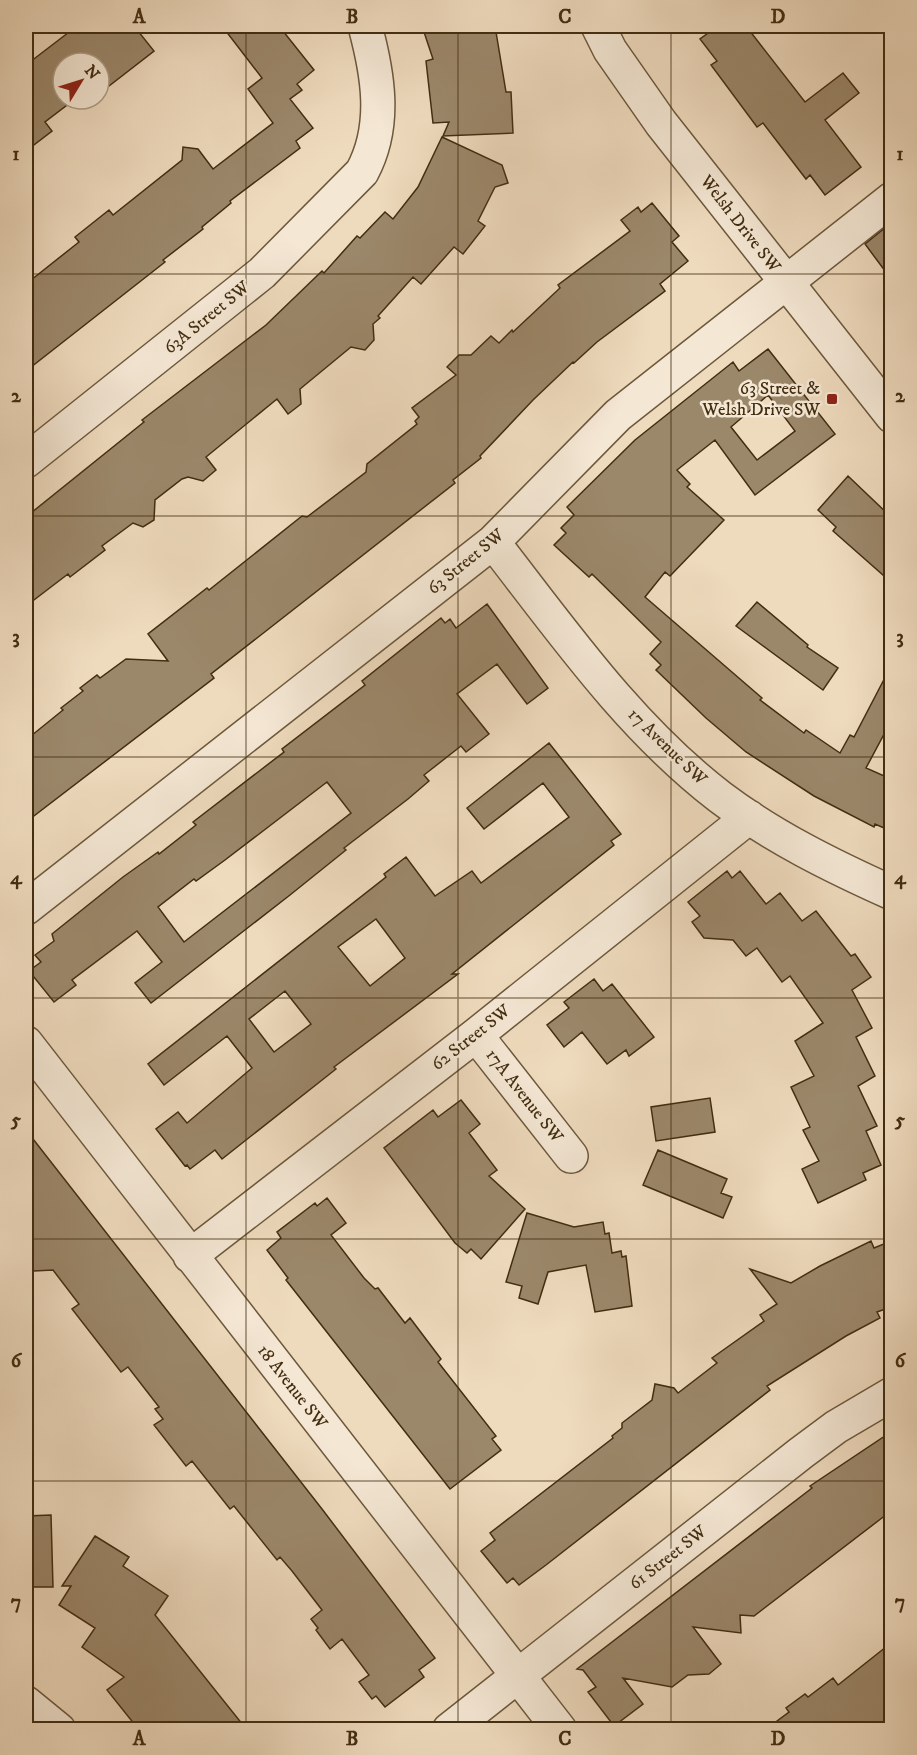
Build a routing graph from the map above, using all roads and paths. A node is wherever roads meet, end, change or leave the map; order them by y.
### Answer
1 (364, 26) edge
2 (598, 26) edge
3 (891, 199) edge
4 (785, 282) junction
5 (891, 416) edge
6 (26, 461) edge
7 (493, 542) junction
8 (749, 818) junction
9 (891, 893) edge
10 (26, 908) edge
11 (476, 1035) junction
12 (26, 1044) edge
13 (571, 1156) dead end
14 (190, 1256) junction
15 (891, 1394) edge
16 (518, 1676) junction
17 (26, 1703) edge
18 (59, 1730) edge
19 (449, 1730) edge
20 (560, 1730) edge

1 - 6 street, 63A Street SW
2 - 4 street, Welsh Drive SW
3 - 4 street, 63 Street SW
4 - 5 street, Welsh Drive SW
4 - 7 street, 63 Street SW
7 - 8 street, 17 Avenue SW
7 - 10 street, 63 Street SW
8 - 9 street, 17 Avenue SW
8 - 11 street, 62 Street SW
11 - 13 street, 17A Avenue SW
11 - 14 street, 62 Street SW
12 - 14 street, 18 Avenue SW
14 - 16 street, 18 Avenue SW
15 - 16 street, 61 Street SW
16 - 19 street, 61 Street SW
16 - 20 street, 18 Avenue SW
17 - 18 street

